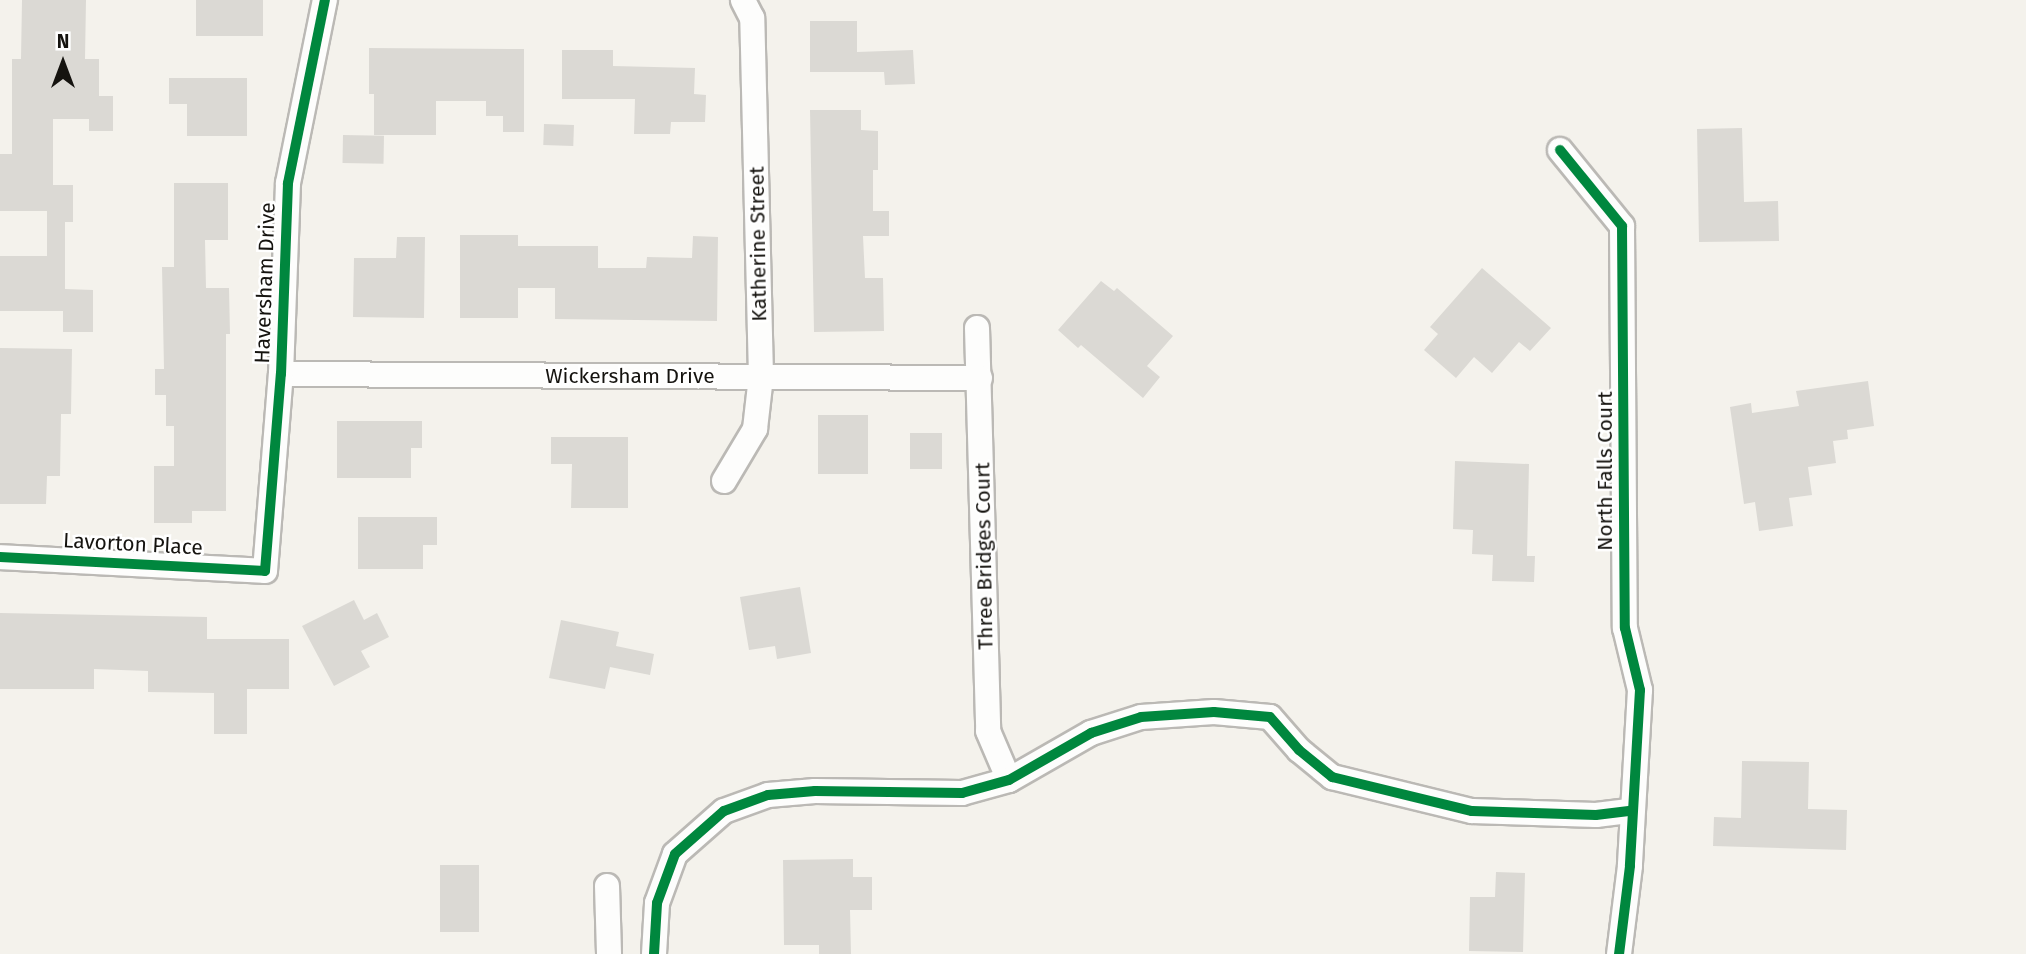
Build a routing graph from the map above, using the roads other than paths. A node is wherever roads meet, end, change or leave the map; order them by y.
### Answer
1 (325, 0) edge
2 (743, 0) edge
3 (1560, 150) dead end
4 (977, 328) dead end
5 (281, 374) junction
6 (761, 376) junction
7 (980, 378) junction
8 (724, 481) dead end
9 (0, 557) edge
10 (265, 571) joint
11 (1009, 780) junction
12 (1631, 811) junction
13 (607, 886) dead end
14 (609, 954) edge
15 (654, 954) edge
16 (1619, 954) edge

1 - 5 street, Haversham Drive
2 - 6 street, Katherine Street
3 - 12 street, North Falls Court
4 - 7 street, Three Bridges Court
5 - 6 street, Wickersham Drive
5 - 10 street, Haversham Drive
6 - 7 street, Wickersham Drive
6 - 8 street, Katherine Street
7 - 11 street, Three Bridges Court
9 - 10 street, Lavorton Place
11 - 12 street
11 - 15 street
12 - 16 street, North Falls Court
13 - 14 street

